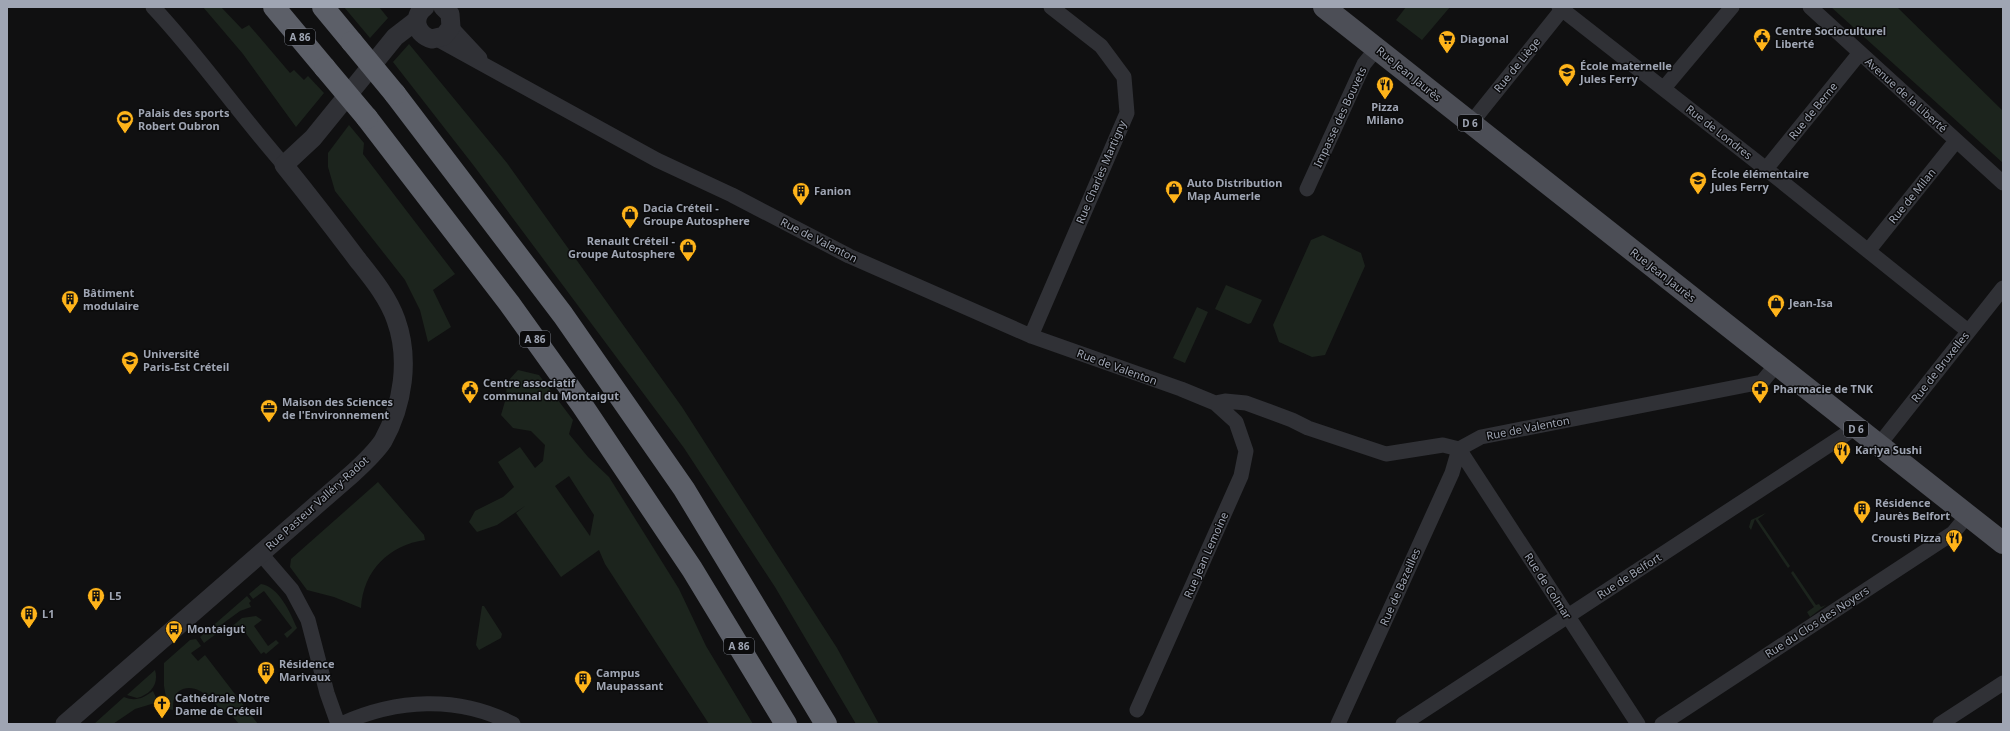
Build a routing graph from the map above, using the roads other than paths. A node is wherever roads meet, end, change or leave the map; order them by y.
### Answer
1 (153, 7) edge
2 (274, 7) edge
3 (323, 7) edge
4 (1051, 7) edge
5 (1324, 7) edge
6 (1732, 7) edge
7 (1810, 7) edge
8 (1562, 8) edge
9 (421, 13) edge
10 (449, 14) edge
11 (431, 38) junction
12 (387, 47) junction
13 (1377, 48) junction
14 (1859, 54) junction
15 (488, 68) junction
16 (1664, 88) junction
17 (1470, 123) junction
18 (1956, 141) junction
19 (284, 165) junction
20 (1766, 169) junction
21 (2003, 182) edge
22 (1307, 189) dead end
23 (1868, 251) junction
24 (2003, 288) edge
25 (1968, 331) junction
26 (1031, 336) junction
27 (1776, 365) junction
28 (1215, 404) junction
29 (1855, 428) junction
30 (1878, 446) junction
31 (1459, 449) junction
32 (1967, 516) junction
33 (2003, 543) edge
34 (262, 554) junction
35 (1568, 616) junction
36 (2003, 683) edge
37 (1137, 710) dead end
38 (65, 724) edge
39 (338, 724) edge
40 (341, 724) edge
41 (513, 724) edge
42 (786, 724) edge
43 (826, 724) edge
44 (1338, 724) edge
45 (1403, 724) edge
46 (1638, 724) edge
47 (1662, 724) edge
48 (1940, 724) edge

1 - 19 street
2 - 42 highway, A 86, bridge
3 - 43 highway, bridge
4 - 26 street, Rue Charles Martigny
5 - 13 main road, Rue Jean Jaurès / D 6
6 - 16 street
7 - 14 street, Avenue de la Liberté
8 - 16 street, Rue de Londres
8 - 17 street, Rue de Liège
9 - 11 street
9 - 12 street
10 - 11 street
10 - 15 street, Rue de Valenton
11 - 12 street
11 - 15 street, Rue de Valenton
12 - 19 street
13 - 17 main road, Rue Jean Jaurès / D 6
13 - 22 street, Impasse des Bouvets
14 - 18 street, Avenue de la Liberté
14 - 20 street, Rue de Berne
15 - 26 street, Rue de Valenton
16 - 20 street, Rue de Londres
17 - 27 main road, Rue Jean Jaurès / D 6
18 - 21 street, Avenue de la Liberté
18 - 23 street, Rue de Milan
19 - 34 street, Rue Pasteur Valléry-Radot
20 - 23 street, Rue de Londres
23 - 25 street, Rue de Londres
24 - 25 street, Rue de Bruxelles
25 - 30 street, Rue de Bruxelles
26 - 28 street, Rue de Valenton
27 - 29 main road, Rue Jean Jaurès / D 6
27 - 31 street, Rue de Valenton
28 - 31 street, Rue de Valenton
28 - 37 street, Rue Jean Lemoine
29 - 30 main road, Rue Jean Jaurès / D 6
29 - 35 street, Rue de Belfort
30 - 32 main road, Rue Jean Jaurès / D 6
31 - 35 street, Rue de Colmar
31 - 44 street, Rue de Bazeilles
32 - 33 main road, Rue Jean Jaurès / D 6
32 - 47 street, Rue du Clos des Noyers
34 - 38 street, Rue Pasteur Valléry-Radot
34 - 39 street
35 - 45 street, Rue de Belfort
35 - 46 street, Rue de Colmar
36 - 48 street
40 - 41 street

